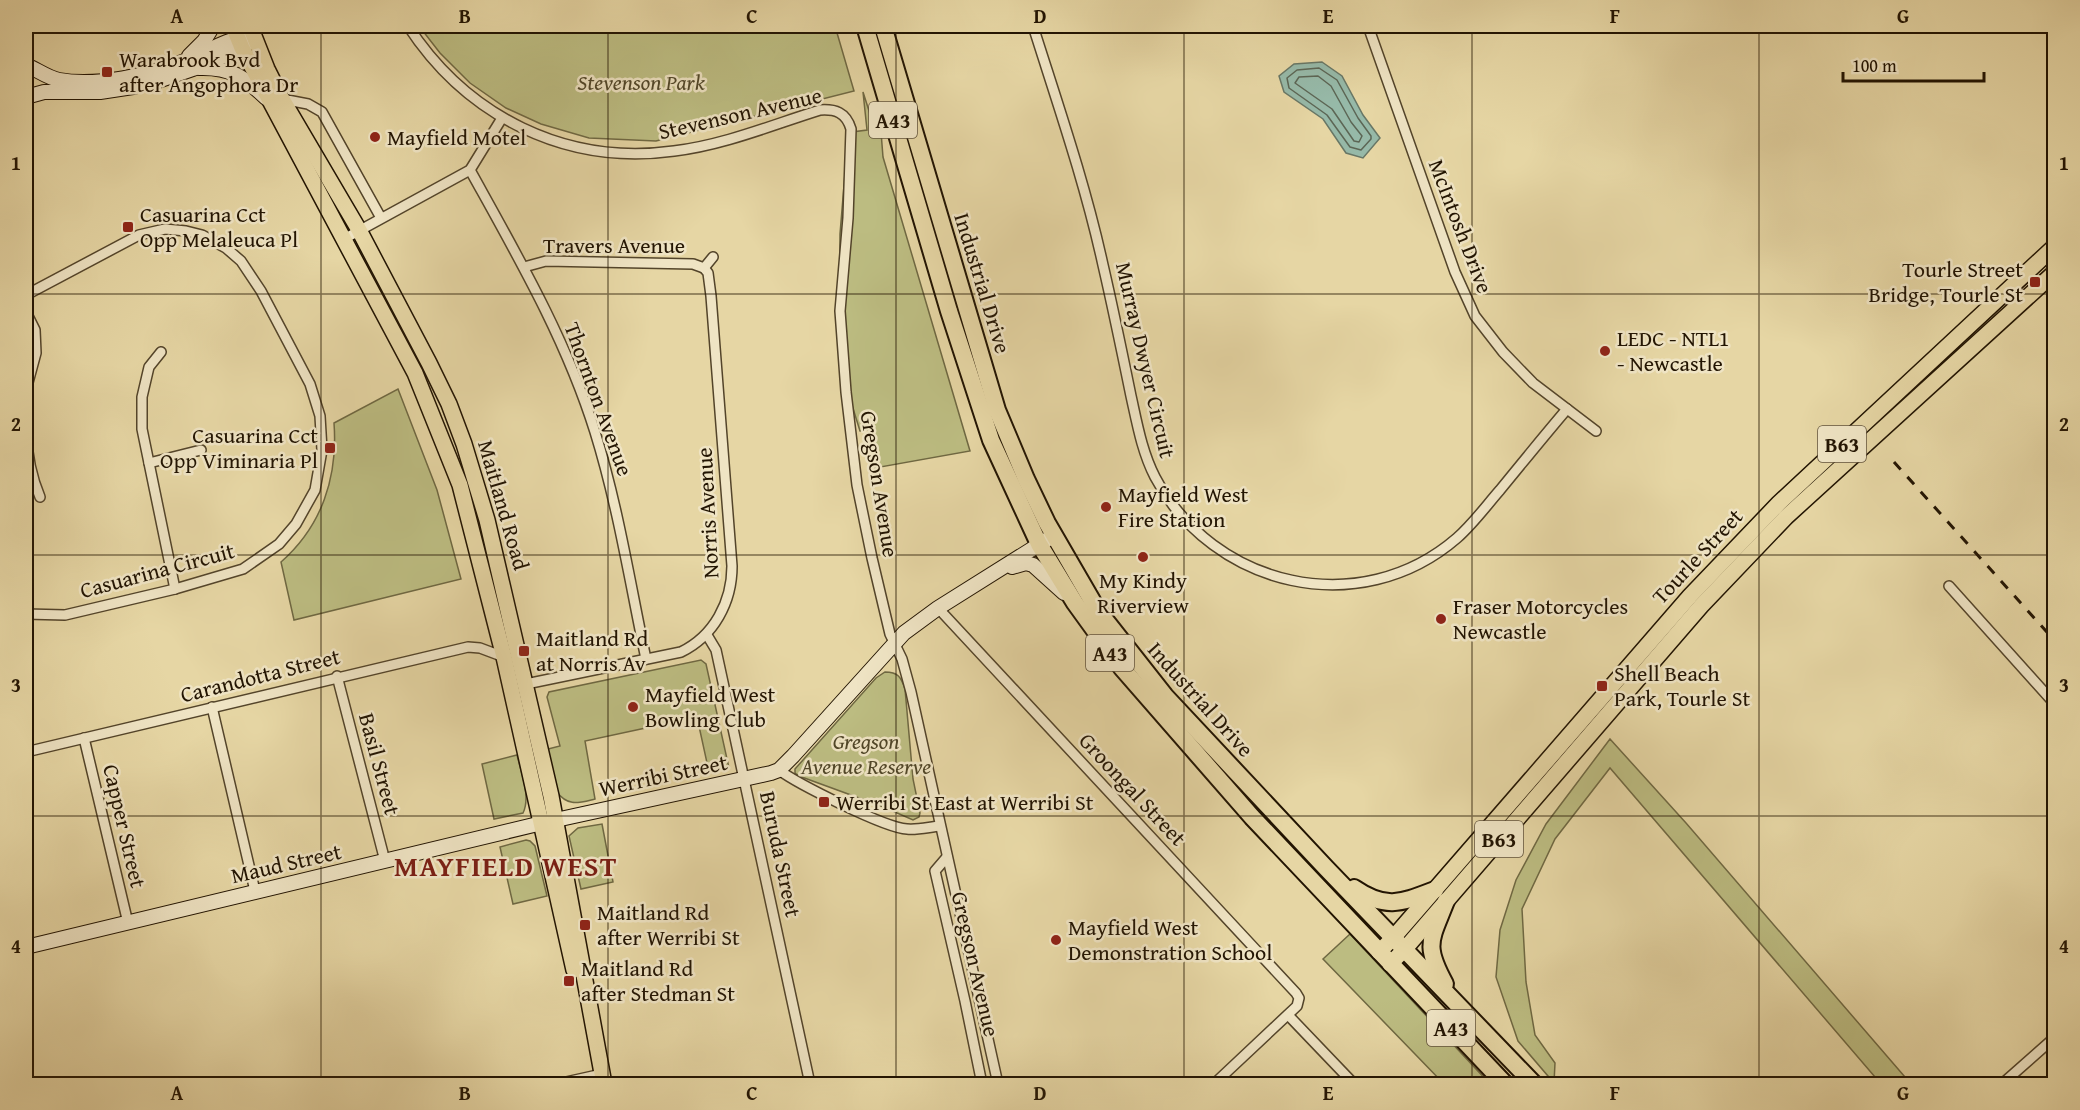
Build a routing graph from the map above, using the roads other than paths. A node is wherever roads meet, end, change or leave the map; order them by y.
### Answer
1 (213, 26) edge
2 (408, 26) edge
3 (865, 26) edge
4 (883, 26) edge
5 (1033, 26) edge
6 (1368, 26) edge
7 (252, 31) edge
8 (238, 37) edge
9 (26, 65) edge
10 (188, 65) junction
11 (26, 97) edge
12 (277, 102) junction
13 (839, 111) joint
14 (502, 118) junction
15 (470, 170) junction
16 (381, 218) junction
17 (359, 230) junction
18 (344, 239) junction
19 (2055, 247) edge
20 (712, 256) dead end
21 (524, 267) junction
22 (704, 268) junction
23 (2055, 273) edge
24 (26, 295) edge
25 (26, 312) edge
26 (161, 352) dead end
27 (26, 390) edge
28 (1567, 409) junction
29 (26, 431) edge
30 (1596, 431) dead end
31 (201, 450) dead end
32 (149, 463) junction
33 (40, 497) dead end
34 (1046, 540) junction
35 (988, 578) junction
36 (1949, 586) dead end
37 (176, 589) junction
38 (1075, 603) junction
39 (938, 608) junction
40 (26, 614) edge
41 (707, 635) junction
42 (893, 645) junction
43 (504, 657) junction
44 (646, 658) junction
45 (337, 676) junction
46 (526, 684) junction
47 (2055, 703) edge
48 (212, 707) junction
49 (84, 738) junction
50 (26, 752) edge
51 (779, 770) junction
52 (746, 779) junction
53 (549, 822) junction
54 (940, 826) junction
55 (947, 857) junction
56 (385, 861) junction
57 (1326, 868) junction
58 (255, 891) junction
59 (1441, 896) junction
60 (128, 923) junction
61 (1399, 944) junction
62 (26, 947) edge
63 (1385, 958) junction
64 (1454, 1001) junction
65 (1288, 1015) junction
66 (2055, 1038) edge
67 (603, 1079) edge
68 (557, 1084) edge
69 (810, 1084) edge
70 (982, 1084) edge
71 (998, 1084) edge
72 (1214, 1084) edge
73 (1354, 1084) edge
74 (1505, 1084) edge
75 (1534, 1084) edge
76 (2002, 1084) edge

1 - 10 main road
2 - 14 street, Stevenson Avenue
3 - 34 highway, Industrial Drive / A43
4 - 34 highway, Industrial Drive / A43
5 - 28 street, Murray Dwyer Circuit
6 - 28 street, McIntosh Drive
7 - 8 main road, Maitland Road
7 - 12 main road, Maitland Road
8 - 10 main road
8 - 12 main road, Maitland Road
9 - 10 main road
10 - 11 main road
10 - 12 main road
12 - 16 street
12 - 17 main road, Maitland Road
12 - 18 main road, Maitland Road
13 - 14 street, Stevenson Avenue
13 - 42 street, Gregson Avenue
14 - 15 street
15 - 16 street
15 - 21 street, Thornton Avenue
16 - 17 street
17 - 18 street
17 - 46 main road, Maitland Road
18 - 43 main road, Maitland Road
19 - 59 main road, Tourle Street / B63
20 - 22 street
21 - 22 street, Travers Avenue
21 - 44 street, Thornton Avenue
22 - 41 street, Norris Avenue
23 - 59 main road, Tourle Street / B63
24 - 37 street, Casuarina Circuit
25 - 27 street
26 - 32 street
28 - 30 street, McIntosh Drive
29 - 33 street
31 - 32 street
32 - 37 street
34 - 35 main road
34 - 38 highway, Industrial Drive / A43
34 - 57 highway, Industrial Drive / A43
35 - 38 main road
35 - 39 main road
36 - 47 street
37 - 40 street, Casuarina Circuit
38 - 63 highway, Industrial Drive / A43
39 - 42 main road
39 - 65 street, Groongal Street
41 - 44 street, Norris Avenue
41 - 52 street, Buruda Street
42 - 51 main road
42 - 54 street, Gregson Avenue
43 - 45 street, Carandotta Street
43 - 53 main road, Maitland Road
44 - 46 street, Norris Avenue
45 - 48 street, Carandotta Street
45 - 56 street, Basil Street
46 - 53 main road, Maitland Road
48 - 49 street, Carandotta Street
48 - 58 street
49 - 50 street, Carandotta Street
49 - 60 street, Capper Street
51 - 52 main road, Werribi Street
51 - 54 street
52 - 53 main road, Werribi Street
52 - 69 street, Buruda Street
53 - 56 main road, Maud Street
53 - 67 main road, Maitland Road
54 - 55 street, Gregson Avenue
55 - 70 street, Gregson Avenue
55 - 71 street, Gregson Avenue
56 - 58 main road, Maud Street
57 - 59 highway
57 - 61 highway, Industrial Drive / A43
58 - 60 main road, Maud Street
59 - 61 main road, Tourle Street / B63
59 - 64 highway, B63
60 - 62 main road, Maud Street
61 - 63 main road, Tourle Street / B63
61 - 64 highway, Industrial Drive / A43
63 - 74 highway, Industrial Drive / A43
64 - 75 highway, Industrial Drive / A43
65 - 72 street
65 - 73 street
66 - 76 street
67 - 68 street

